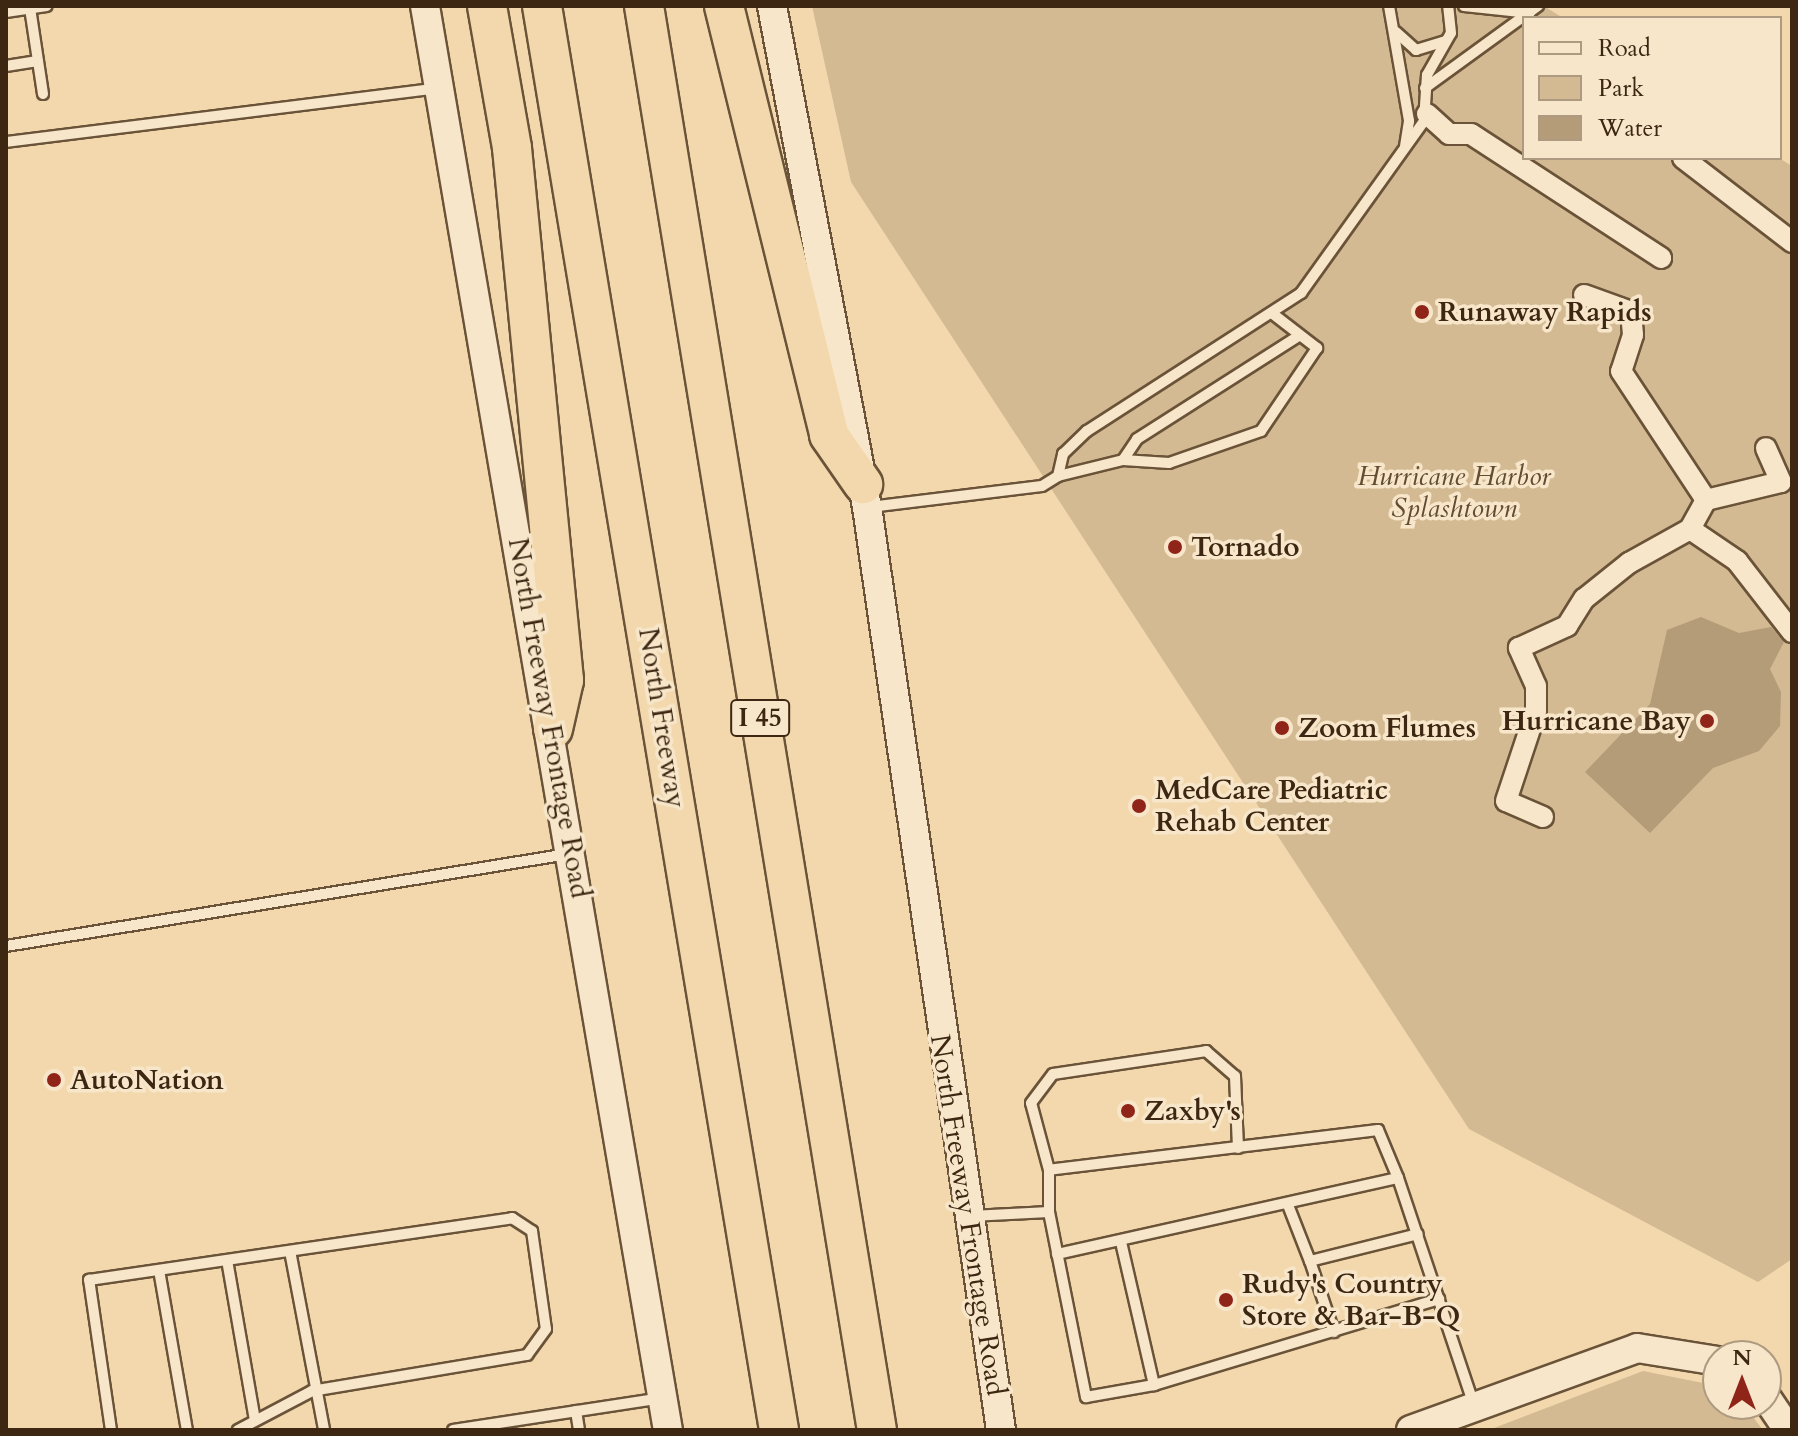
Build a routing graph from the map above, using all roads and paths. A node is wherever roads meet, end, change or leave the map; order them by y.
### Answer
1 (47, 6) edge
2 (425, 6) edge
3 (487, 6) edge
4 (542, 6) edge
5 (644, 6) edge
6 (724, 6) edge
7 (772, 6) edge
8 (1389, 6) edge
9 (1448, 6) edge
10 (1464, 6) edge
11 (30, 8) junction
12 (1534, 9) edge
13 (6, 12) edge
14 (1522, 18) edge
15 (1393, 27) junction
16 (1449, 38) junction
17 (38, 61) junction
18 (6, 66) edge
19 (440, 87) junction
20 (1425, 88) junction
21 (43, 94) dead end
22 (1427, 114) junction
23 (6, 142) edge
24 (1686, 160) edge
25 (1397, 161) junction
26 (1792, 242) edge
27 (1661, 258) dead end
28 (1584, 295) dead end
29 (1273, 314) junction
30 (1300, 335) junction
31 (1766, 448) dead end
32 (1123, 460) junction
33 (1058, 476) junction
34 (1786, 481) edge
35 (865, 496) junction
36 (1706, 500) junction
37 (1690, 529) junction
38 (1792, 632) edge
39 (553, 729) junction
40 (1543, 817) dead end
41 (571, 854) junction
42 (6, 946) edge
43 (1238, 1148) junction
44 (1049, 1170) junction
45 (1398, 1178) junction
46 (1288, 1205) junction
47 (1049, 1212) junction
48 (969, 1216) junction
49 (1418, 1234) junction
50 (1121, 1242) junction
51 (290, 1251) junction
52 (1057, 1254) junction
53 (227, 1260) junction
54 (1310, 1261) junction
55 (159, 1270) junction
56 (1439, 1299) junction
57 (1334, 1332) junction
58 (1702, 1358) edge
59 (1154, 1385) junction
60 (312, 1391) junction
61 (663, 1397) junction
62 (1474, 1405) junction
63 (576, 1411) junction
64 (255, 1421) junction
65 (111, 1430) edge
66 (187, 1430) edge
67 (238, 1430) edge
68 (324, 1430) edge
69 (453, 1430) edge
70 (579, 1430) edge
71 (668, 1430) edge
72 (779, 1430) edge
73 (877, 1430) edge
74 (1001, 1430) edge
75 (1411, 1430) edge

1 - 11 lane
2 - 19 main road, North Freeway Frontage Road
3 - 39 highway
4 - 72 highway, North Freeway
5 - 73 highway, I 45
6 - 35 highway
7 - 35 main road, North Freeway Frontage Road
8 - 15 lane
9 - 16 lane
10 - 12 lane
11 - 13 lane
11 - 17 lane
14 - 20 lane
15 - 16 lane
15 - 25 lane
16 - 20 lane
17 - 18 lane
17 - 21 lane
19 - 23 lane
19 - 39 main road, North Freeway Frontage Road
20 - 22 lane
22 - 25 lane
22 - 27 street
24 - 26 street
25 - 29 lane
28 - 36 street
29 - 30 lane
29 - 33 lane
30 - 32 lane
30 - 32 lane
31 - 34 street
32 - 33 lane
33 - 35 lane
34 - 36 street
35 - 48 main road, North Freeway Frontage Road
36 - 37 street
37 - 38 street
37 - 40 street
39 - 41 main road, North Freeway Frontage Road
41 - 42 lane
41 - 61 main road, North Freeway Frontage Road
43 - 44 lane
43 - 44 lane
43 - 45 lane
44 - 47 lane
45 - 46 lane
45 - 49 lane
46 - 50 lane
46 - 54 lane
47 - 48 lane
47 - 52 lane
48 - 74 main road, North Freeway Frontage Road
49 - 54 lane
49 - 56 lane
50 - 52 lane
50 - 59 lane
51 - 53 lane
51 - 60 lane
51 - 60 lane
52 - 59 lane
53 - 55 lane
53 - 64 lane
54 - 57 lane
55 - 65 lane
55 - 66 lane
56 - 57 lane
56 - 62 lane
57 - 59 lane
58 - 62 main road
60 - 64 lane
60 - 68 lane
61 - 63 lane
61 - 71 main road, North Freeway Frontage Road
62 - 75 main road
63 - 69 lane
63 - 70 lane
64 - 67 lane

